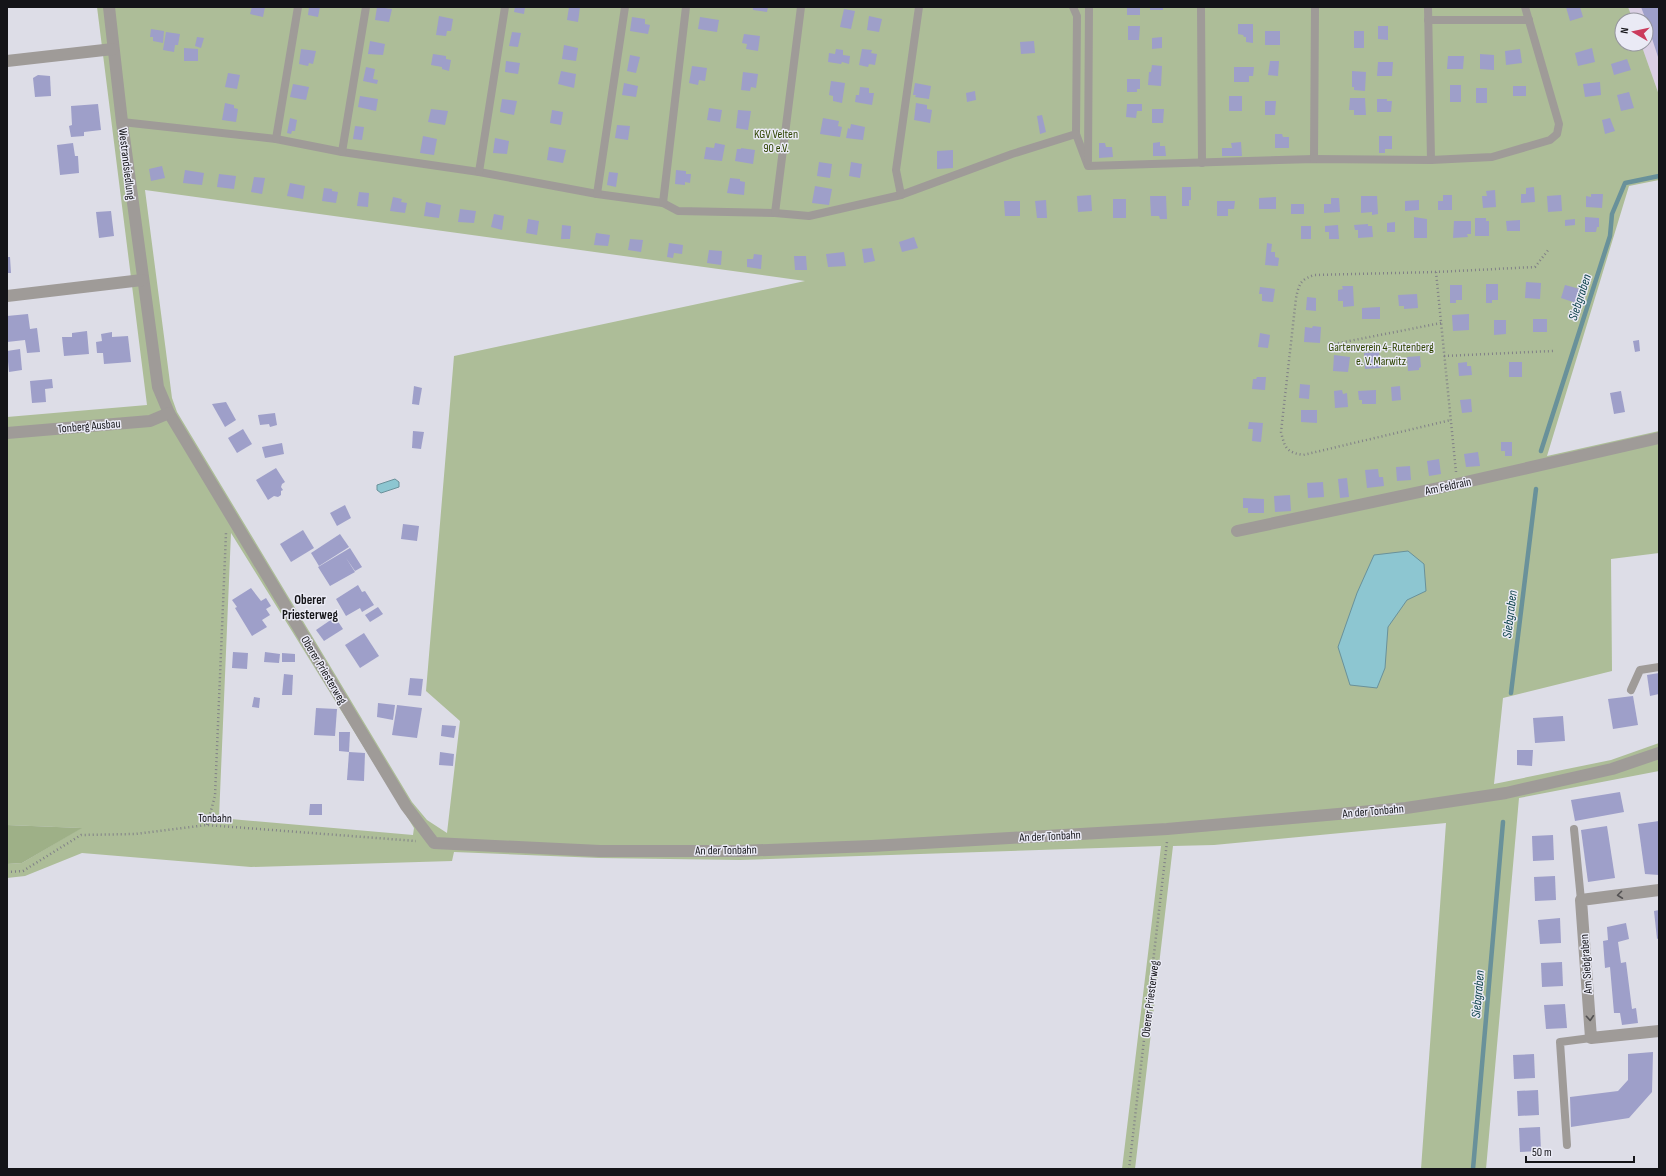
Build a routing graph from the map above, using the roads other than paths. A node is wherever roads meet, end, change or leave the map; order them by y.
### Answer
1 (109, 7) edge
2 (298, 7) edge
3 (366, 7) edge
4 (505, 7) edge
5 (625, 7) edge
6 (686, 7) edge
7 (801, 7) edge
8 (919, 7) edge
9 (1073, 7) edge
10 (1089, 7) edge
11 (1201, 7) edge
12 (1315, 7) edge
13 (1428, 7) edge
14 (1525, 7) edge
15 (1428, 20) junction
16 (1529, 20) junction
17 (113, 49) junction
18 (7, 61) edge
19 (122, 122) junction
20 (1076, 134) junction
21 (276, 140) junction
22 (342, 152) junction
23 (1314, 159) junction
24 (1431, 160) junction
25 (1202, 163) junction
26 (1088, 166) junction
27 (479, 172) junction
28 (597, 194) junction
29 (901, 195) junction
30 (663, 203) junction
31 (775, 213) junction
32 (142, 280) junction
33 (7, 296) edge
34 (169, 413) junction
35 (7, 433) edge
36 (1659, 438) edge
37 (1236, 530) dead end
38 (1659, 667) edge
39 (1631, 690) dead end
40 (1659, 753) edge
41 (1574, 829) dead end
42 (434, 843) joint
43 (1659, 890) edge
44 (1581, 900) junction
45 (1659, 1031) edge
46 (1591, 1038) junction
47 (1567, 1145) dead end

1 - 17 street, Westrandsiedlung
2 - 21 lane
3 - 22 lane
4 - 27 lane
5 - 28 lane
6 - 30 lane
7 - 31 lane
8 - 29 lane
9 - 20 lane
10 - 26 lane
11 - 25 lane
12 - 23 lane
13 - 15 lane
14 - 16 lane
15 - 16 lane
15 - 24 lane
16 - 24 lane
17 - 18 street
17 - 19 street, Westrandsiedlung
19 - 21 lane
19 - 32 street, Westrandsiedlung
20 - 26 lane
20 - 29 lane
21 - 22 lane
22 - 27 lane
23 - 24 lane
23 - 25 lane
25 - 26 lane
27 - 28 lane
28 - 30 lane
29 - 31 lane
30 - 31 lane
32 - 33 street
32 - 34 street, Westrandsiedlung
34 - 35 street, Tonberg Ausbau
34 - 42 street, Oberer Priesterweg
36 - 37 street, Am Feldrain
38 - 39 lane
40 - 42 street, An der Tonbahn
41 - 44 lane
43 -> 44 street
44 -> 46 street, Am Siebgraben
45 - 46 street
46 - 47 lane

